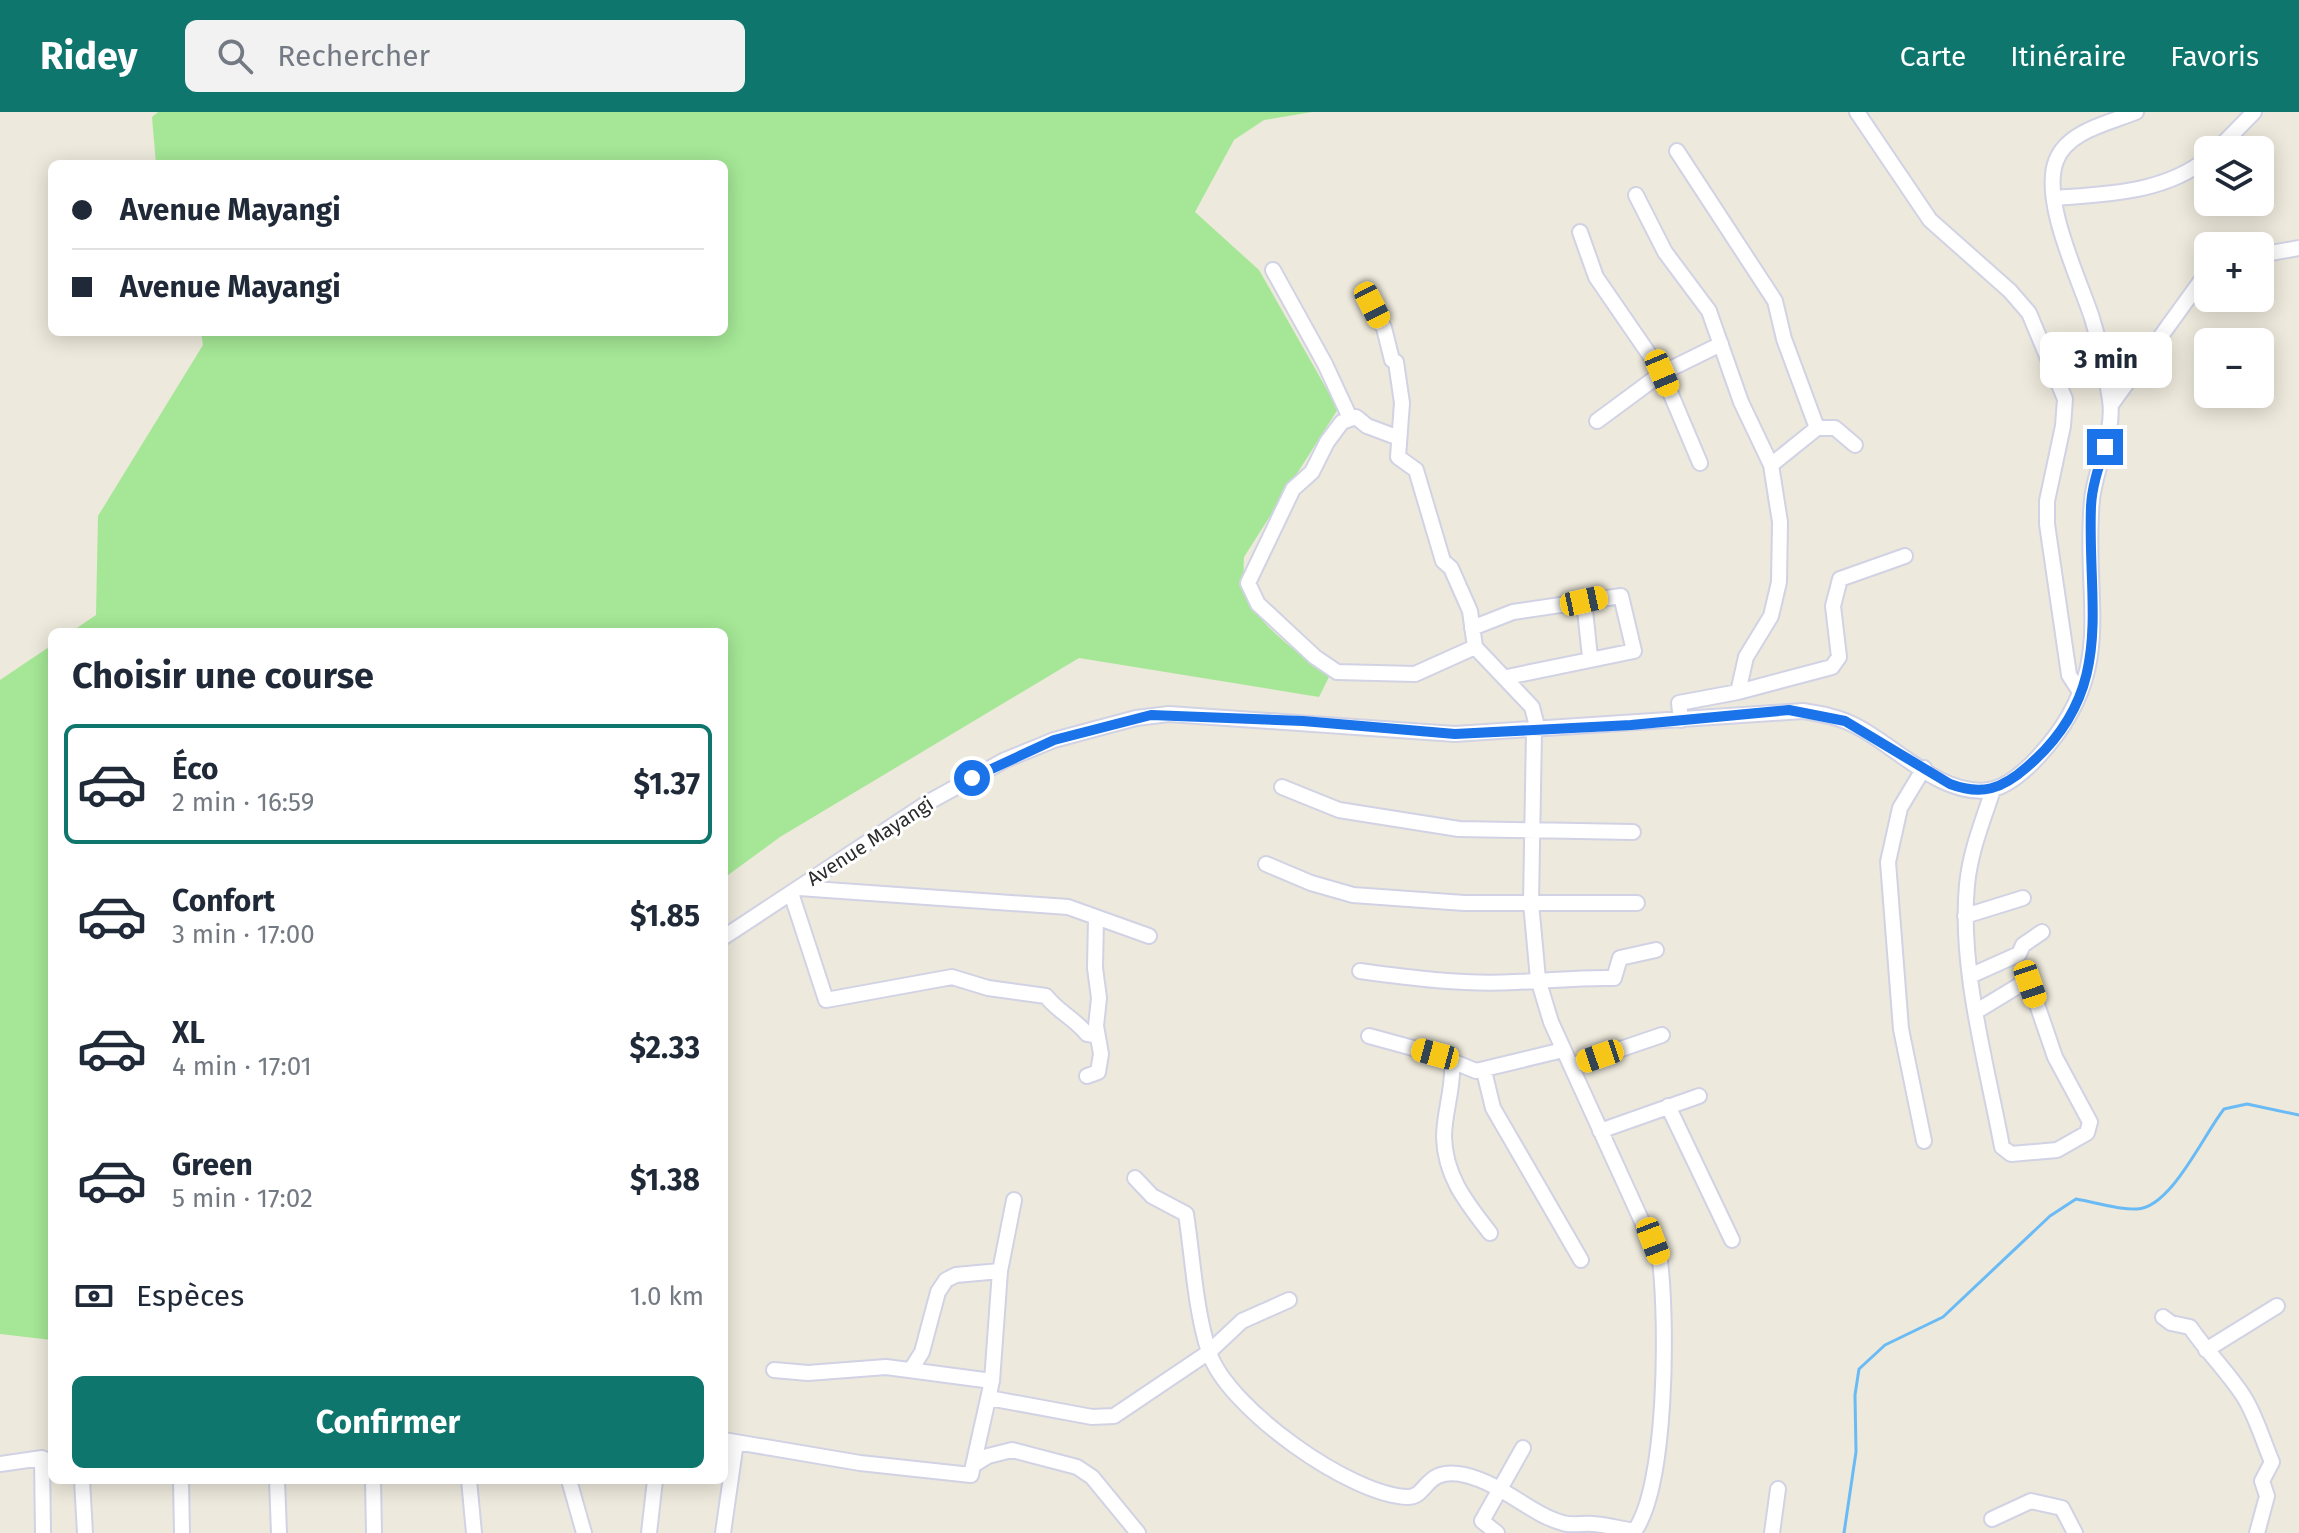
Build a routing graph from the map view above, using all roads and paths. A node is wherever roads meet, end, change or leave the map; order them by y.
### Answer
1 (1857, 112) edge
2 (2136, 112) edge
3 (2254, 112) edge
4 (2231, 136) edge
5 (1677, 151) dead end
6 (2194, 167) edge
7 (1636, 195) dead end
8 (2055, 198) junction
9 (1580, 232) dead end
10 (2299, 248) edge
11 (2274, 252) edge
12 (1273, 270) dead end
13 (2194, 290) edge
14 (1372, 305) dead end
15 (1721, 344) junction
16 (1662, 373) junction
17 (2111, 405) junction
18 (1350, 418) junction
19 (1597, 421) dead end
20 (1817, 428) junction
21 (1399, 438) junction
22 (1855, 445) dead end
23 (1700, 463) dead end
24 (1771, 465) junction
25 (1905, 556) dead end
26 (1584, 601) junction
27 (1472, 628) junction
28 (1475, 647) junction
29 (1590, 657) junction
30 (1507, 677) junction
31 (1738, 692) junction
32 (2080, 692) junction
33 (1681, 720) junction
34 (1536, 730) junction
35 (1924, 768) junction
36 (1282, 787) dead end
37 (1993, 790) junction
38 (1535, 828) junction
39 (1633, 832) dead end
40 (1266, 864) dead end
41 (795, 891) junction
42 (2023, 898) dead end
43 (1531, 903) junction
44 (1637, 903) dead end
45 (1965, 916) junction
46 (1096, 917) junction
47 (2042, 932) dead end
48 (728, 934) edge
49 (1149, 936) dead end
50 (1656, 950) dead end
51 (1360, 971) dead end
52 (1972, 975) junction
53 (1538, 979) junction
54 (1977, 1011) junction
55 (1662, 1035) dead end
56 (1097, 1036) junction
57 (1369, 1036) dead end
58 (1563, 1050) junction
59 (1452, 1062) junction
60 (1571, 1066) junction
61 (1484, 1071) junction
62 (1087, 1076) dead end
63 (1699, 1096) dead end
64 (1668, 1106) junction
65 (1600, 1131) junction
66 (1924, 1141) dead end
67 (1135, 1178) dead end
68 (1014, 1200) dead end
69 (1490, 1233) dead end
70 (1732, 1240) dead end
71 (1581, 1260) dead end
72 (1000, 1271) junction
73 (1289, 1300) dead end
74 (2277, 1306) dead end
75 (2163, 1317) dead end
76 (2206, 1350) junction
77 (1209, 1352) junction
78 (912, 1368) junction
79 (774, 1370) dead end
80 (992, 1381) junction
81 (989, 1398) junction
82 (730, 1441) edge
83 (1523, 1448) dead end
84 (47, 1460) edge
85 (0, 1464) edge
86 (975, 1464) junction
87 (728, 1467) edge
88 (82, 1484) edge
89 (181, 1484) edge
90 (277, 1484) edge
91 (373, 1484) edge
92 (469, 1484) edge
93 (570, 1484) edge
94 (655, 1484) edge
95 (727, 1484) edge
96 (1499, 1487) junction
97 (1778, 1489) dead end
98 (1992, 1519) dead end
99 (1634, 1532) edge
100 (43, 1533) edge
101 (85, 1533) edge
102 (182, 1533) edge
103 (279, 1533) edge
104 (374, 1533) edge
105 (474, 1533) edge
106 (584, 1533) edge
107 (649, 1533) edge
108 (723, 1533) edge
109 (1138, 1533) edge
110 (1497, 1533) edge
111 (1772, 1533) edge
112 (2075, 1533) edge
113 (2257, 1533) edge

1 - 32 street
2 - 8 street
3 - 4 street
5 - 20 street
6 - 8 street
7 - 15 street
8 - 17 street
9 - 16 street
10 - 11 street
12 - 18 street
13 - 17 street
14 - 21 street
15 - 16 street
15 - 24 street
16 - 19 street
16 - 23 street
17 - 32 street
18 - 21 street
18 - 28 street
20 - 22 street
20 - 24 street
21 - 27 street
24 - 31 street
25 - 31 street
26 - 27 street
26 - 29 street
26 - 29 street
27 - 28 street
28 - 30 street
29 - 30 street
30 - 34 street
31 - 33 street
32 - 37 street
33 - 34 street, Avenue Mayangi
33 - 35 street, Avenue Mayangi
34 - 38 street
34 - 41 street, Avenue Mayangi
35 - 37 street, Avenue Mayangi
35 - 66 street
36 - 38 street
37 - 45 street
38 - 39 street
38 - 43 street
40 - 43 street
41 - 46 street
41 - 48 street, Avenue Mayangi
41 - 56 street
42 - 45 street
43 - 44 street
43 - 53 street
45 - 52 street
46 - 49 street
46 - 56 street
47 - 52 street
50 - 53 street
51 - 53 street
52 - 54 street
53 - 58 street
54 - 54 street
55 - 60 street
56 - 62 street
57 - 59 street
58 - 60 street
58 - 61 street
59 - 61 street
59 - 69 street
60 - 65 street
61 - 71 street
63 - 64 street
64 - 65 street
64 - 70 street
65 - 99 street
67 - 77 street
68 - 72 street
72 - 78 street
72 - 80 street
73 - 77 street
74 - 76 street
75 - 76 street
76 - 113 street
77 - 81 street
77 - 96 street
78 - 79 street
78 - 80 street
80 - 81 street
81 - 86 street
82 - 86 street
82 - 87 street
83 - 96 street
84 - 85 street
84 - 100 street
86 - 109 street
88 - 101 street
89 - 102 street
90 - 103 street
91 - 104 street
92 - 105 street
93 - 106 street
94 - 107 street
95 - 108 street
96 - 99 street
96 - 110 street
97 - 111 street
98 - 112 street

